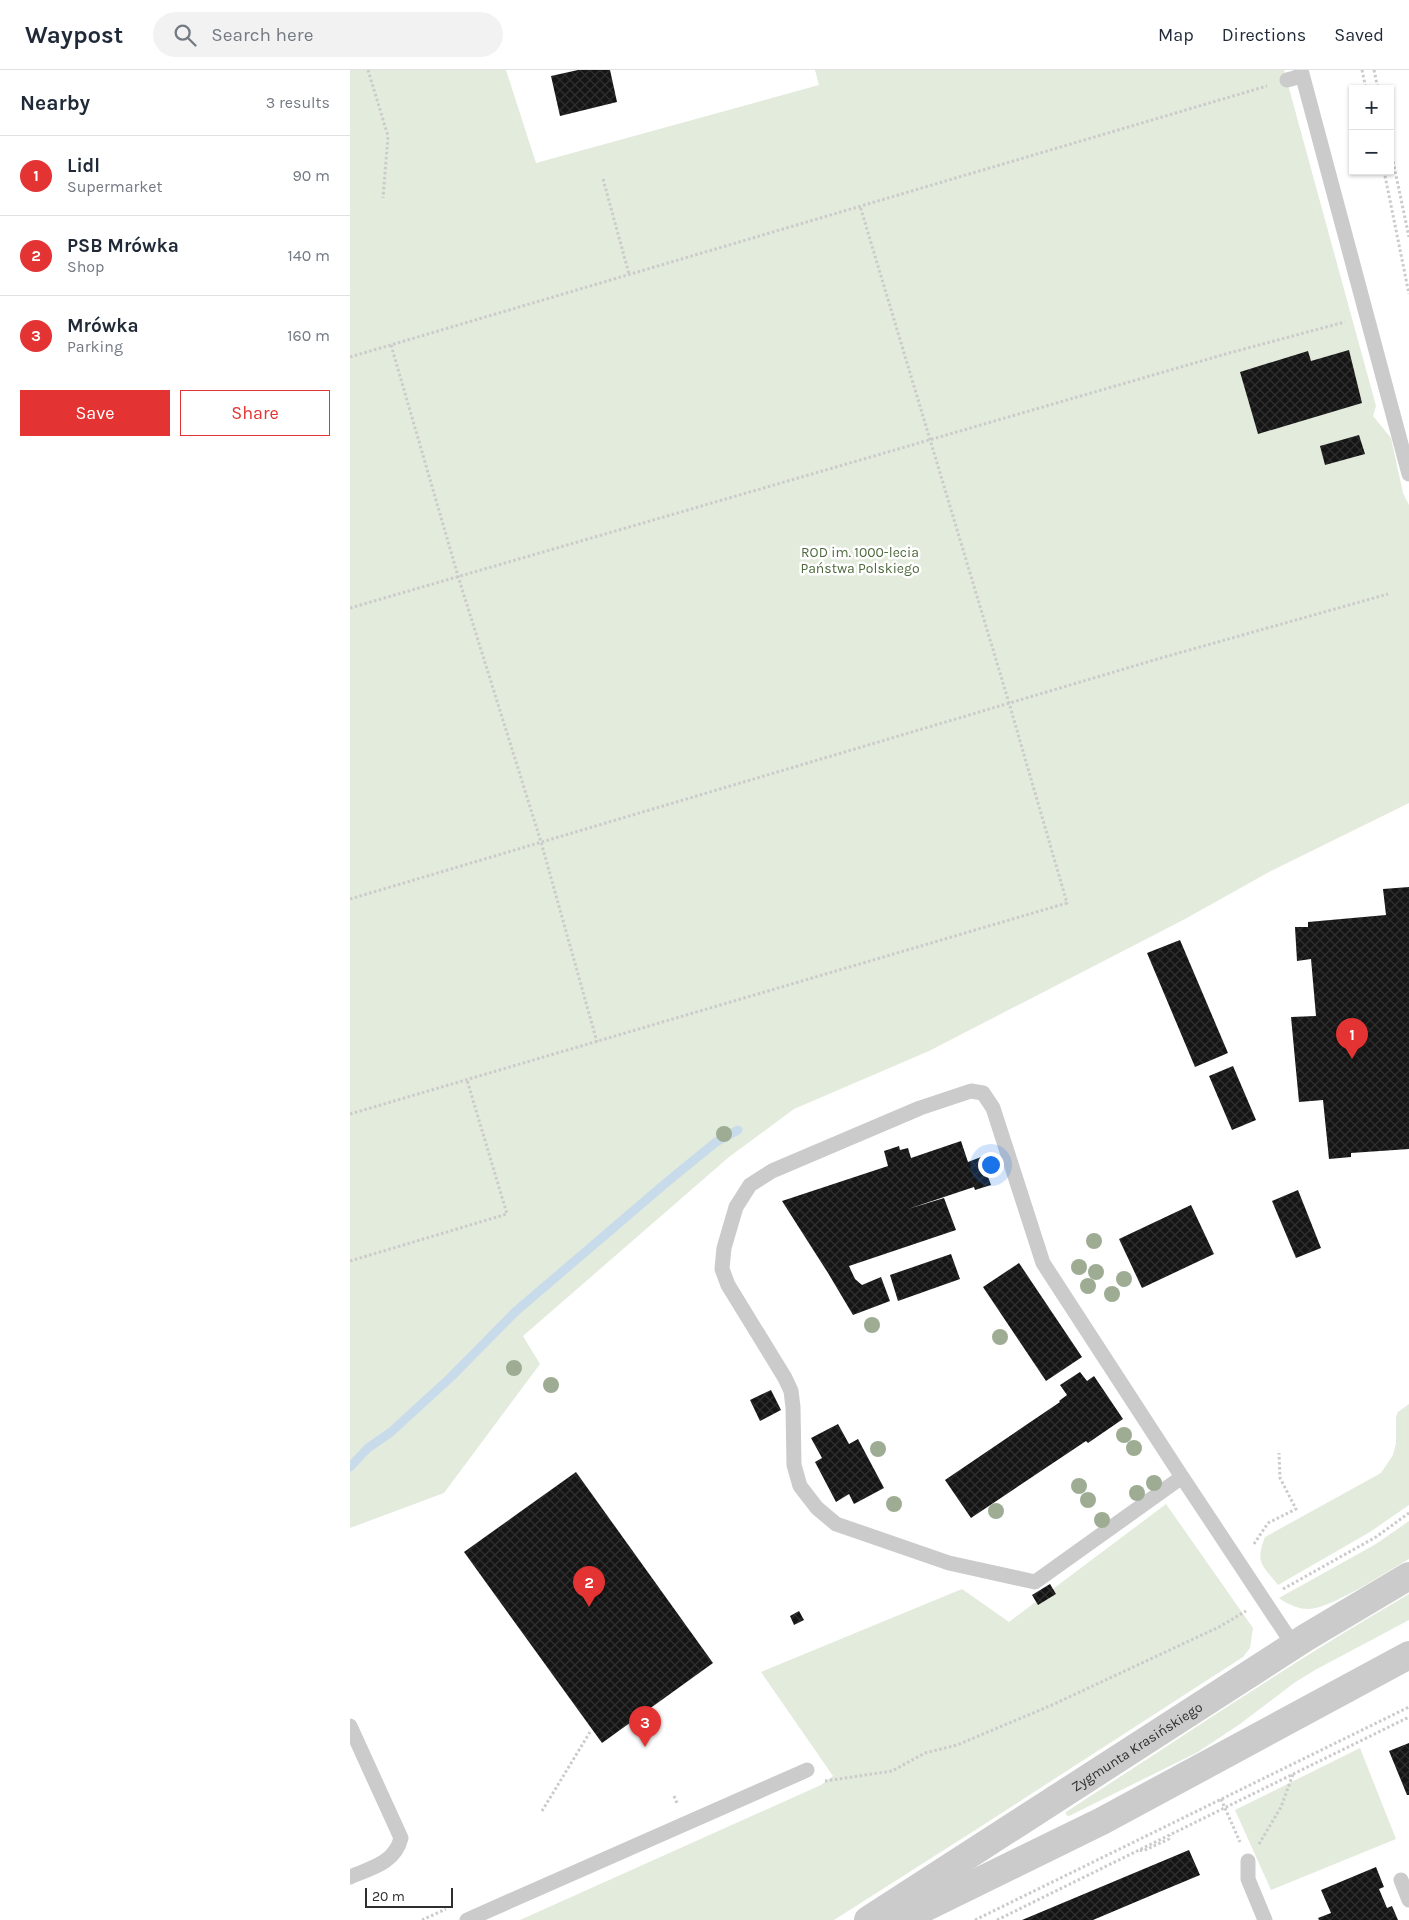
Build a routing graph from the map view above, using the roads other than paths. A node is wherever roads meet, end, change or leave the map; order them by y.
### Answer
1 (1301, 73) edge
2 (1287, 80) road end
3 (1409, 474) edge
4 (1182, 1477) junction
5 (1409, 1576) edge
6 (1294, 1646) junction
7 (1409, 1655) edge
8 (350, 1726) edge
9 (807, 1770) road end
10 (1248, 1861) road end
11 (350, 1877) edge
12 (1401, 1880) dead end
13 (1409, 1900) edge
14 (467, 1920) edge
15 (868, 1920) edge
16 (900, 1920) edge
17 (1265, 1920) edge

1 - 2 lane
1 - 3 lane
4 - 4 lane
4 - 6 lane
5 - 6 street, Zygmunta Krasińskiego
6 - 15 street, Zygmunta Krasińskiego
7 - 16 street
8 - 11 lane
9 - 14 lane
10 - 17 lane
12 - 13 lane

